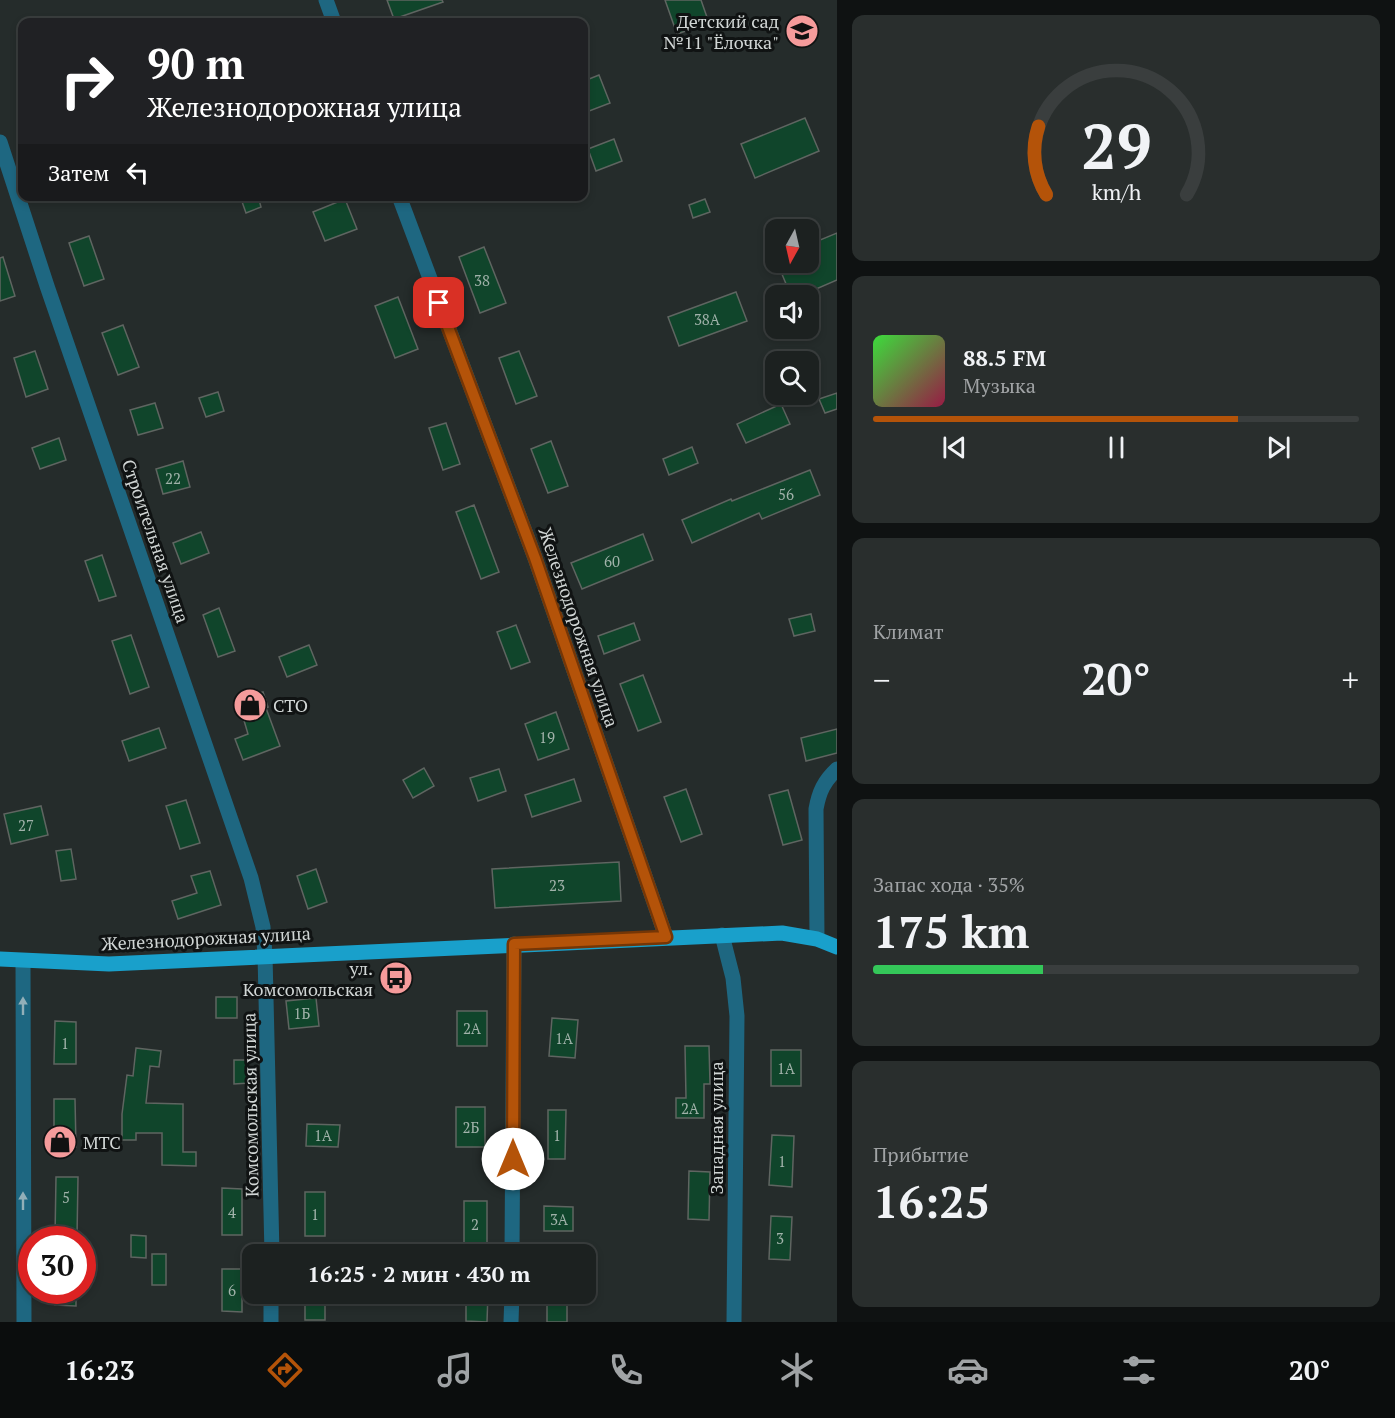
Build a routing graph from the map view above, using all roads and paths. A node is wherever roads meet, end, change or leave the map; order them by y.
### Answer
1 (326, 0) edge
2 (333, 18) edge
3 (0, 142) edge
4 (18, 197) edge
5 (19, 201) edge
6 (401, 201) edge
7 (837, 769) edge
8 (722, 935) junction
9 (666, 937) junction
10 (817, 939) junction
11 (514, 944) junction
12 (837, 947) edge
13 (266, 955) junction
14 (0, 959) edge
15 (23, 961) junction
16 (272, 1244) edge
17 (512, 1244) edge
18 (271, 1304) edge
19 (512, 1304) edge
20 (24, 1322) edge
21 (271, 1322) edge
22 (512, 1322) edge
23 (734, 1322) edge

1 - 2 street
3 - 4 street, Строительная улица
5 - 13 street, Строительная улица
6 - 9 street, Железнодорожная улица
7 - 10 street
8 - 9 main road, Железнодорожная улица
8 - 10 main road, Железнодорожная улица
8 - 23 street, Западная улица
9 - 11 main road, Железнодорожная улица
10 - 12 main road, Железнодорожная улица
11 - 13 main road, Железнодорожная улица
11 - 17 street
13 - 15 main road, Железнодорожная улица
13 - 16 street, Комсомольская улица
14 - 15 main road, Железнодорожная улица
20 -> 15 street
18 - 21 street
19 - 22 street

